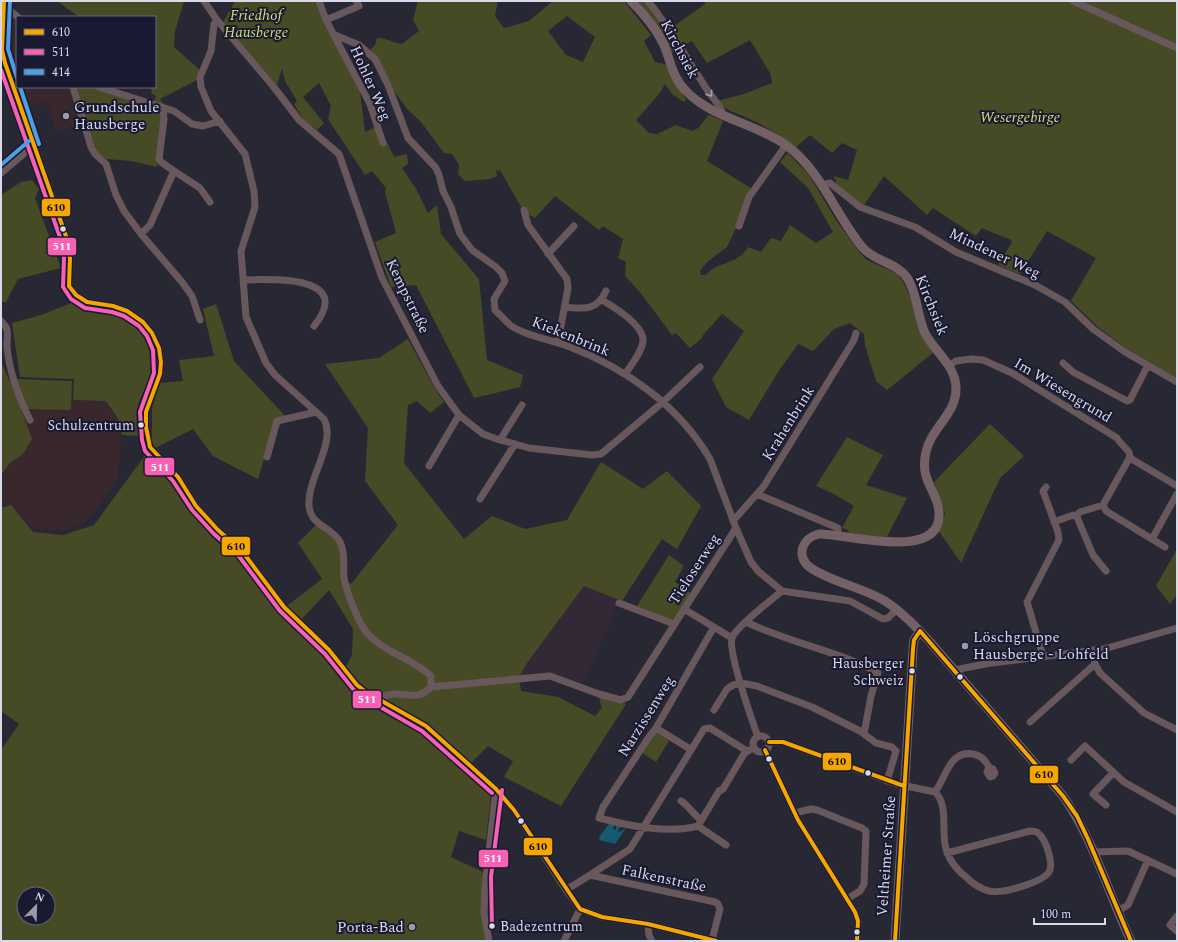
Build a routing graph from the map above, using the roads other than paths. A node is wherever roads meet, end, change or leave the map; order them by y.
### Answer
1 (204, 1) edge
2 (319, 1) edge
3 (356, 1) edge
4 (632, 1) edge
5 (648, 1) edge
6 (1073, 1) edge
7 (4, 3) edge
8 (17, 16) edge
9 (217, 20) junction
10 (326, 20) junction
11 (335, 35) junction
12 (1177, 48) edge
13 (74, 88) edge
14 (102, 88) edge
15 (163, 108) junction
16 (723, 114) junction
17 (220, 121) junction
18 (383, 143) dead end
19 (786, 145) junction
20 (33, 146) junction
21 (174, 171) junction
22 (1, 173) edge
23 (821, 184) junction
24 (210, 202) dead end
25 (524, 210) dead end
26 (574, 226) dead end
27 (739, 226) dead end
28 (141, 234) junction
29 (548, 254) junction
30 (243, 280) junction
31 (606, 290) dead end
32 (602, 300) junction
33 (565, 307) junction
34 (1, 320) edge
35 (200, 320) dead end
36 (314, 326) dead end
37 (856, 333) dead end
38 (558, 342) junction
39 (1063, 363) dead end
40 (1148, 365) junction
41 (949, 366) junction
42 (700, 367) dead end
43 (625, 374) junction
44 (1177, 382) edge
45 (663, 402) junction
46 (522, 405) dead end
47 (316, 412) junction
48 (459, 415) junction
49 (30, 420) dead end
50 (500, 440) junction
51 (514, 444) junction
52 (267, 457) dead end
53 (1130, 458) junction
54 (429, 466) dead end
55 (1177, 486) edge
56 (1046, 487) dead end
57 (758, 494) junction
58 (1177, 494) edge
59 (480, 499) dead end
60 (1103, 505) junction
61 (1076, 516) junction
62 (1054, 522) junction
63 (735, 525) junction
64 (838, 536) junction
65 (1152, 539) junction
66 (1165, 547) dead end
67 (1106, 571) dead end
68 (782, 591) junction
69 (619, 603) dead end
70 (684, 609) junction
71 (897, 609) junction
72 (746, 622) junction
73 (674, 624) junction
74 (714, 628) junction
75 (1177, 628) edge
76 (920, 631) junction
77 (732, 638) junction
78 (1092, 650) junction
79 (1044, 656) junction
80 (1095, 664) junction
81 (954, 670) junction
82 (741, 683) junction
83 (431, 688) junction
84 (378, 699) junction
85 (714, 710) dead end
86 (1030, 722) dead end
87 (656, 728) junction
88 (1177, 728) edge
89 (864, 734) junction
90 (758, 737) junction
91 (768, 742) junction
92 (754, 747) junction
93 (690, 749) junction
94 (765, 750) junction
95 (747, 751) junction
96 (1071, 760) dead end
97 (989, 767) dead end
98 (1113, 773) junction
99 (887, 781) junction
100 (904, 786) junction
101 (496, 789) junction
102 (935, 792) junction
103 (681, 801) dead end
104 (1106, 805) dead end
105 (1177, 812) edge
106 (794, 813) junction
107 (700, 823) junction
108 (644, 826) junction
109 (726, 845) dead end
110 (1094, 852) junction
111 (947, 853) junction
112 (1148, 860) junction
113 (1177, 874) edge
114 (590, 875) junction
115 (566, 890) junction
116 (847, 899) junction
117 (580, 909) junction
118 (1118, 911) junction
119 (1177, 916) edge
120 (648, 924) junction
121 (1177, 931) edge
122 (714, 940) edge
123 (489, 941) edge
124 (564, 941) edge
125 (652, 941) edge
126 (857, 941) edge
127 (895, 941) edge
128 (1131, 941) edge

1 - 9 street, Kempstraße
2 - 10 street
3 - 10 street
4 - 16 main road, Kirchsiek
5 -> 16 street
6 - 12 street
7 - 8 street
7 - 20 street
9 - 17 street
9 - 48 street, Kempstraße
10 - 11 street
11 - 18 street, Hohler Weg
11 - 38 street, Kiekenbrink
13 - 28 street
14 - 15 street
15 - 17 street
15 - 21 street
16 - 19 main road, Kirchsiek
17 - 30 street
19 - 23 main road, Kirchsiek
19 - 27 street
20 - 22 street
20 - 84 street
21 - 24 street
21 - 28 street
23 - 40 street, Mindener Weg
23 - 41 main road, Kirchsiek
25 - 29 street
26 - 29 street
28 - 35 street
29 - 33 street
30 - 36 street
30 - 47 street
31 - 32 street
32 - 33 street
32 - 43 street
33 - 38 street
34 - 49 street
37 - 57 street, Krahenbrink
38 - 43 street, Kiekenbrink
39 - 40 street
40 - 44 street, Mindener Weg
41 - 53 street, Im Wiesengrund
41 - 64 main road, Kirchsiek
42 - 45 street, Kempstraße
43 - 45 street, Kiekenbrink
45 - 51 street, Kempstraße
45 - 63 street, Kiekenbrink
46 - 50 street
47 - 52 street
47 - 83 street
48 - 50 street, Kempstraße
48 - 54 street
50 - 51 street, Kempstraße
51 - 59 street
53 - 55 street
53 - 60 street
56 - 62 street
57 - 63 street, Krahenbrink
57 - 64 street
58 - 65 street
60 - 61 street
60 - 65 street
61 - 62 street
61 - 67 street
62 - 79 street
63 - 68 street, Kiekenbrink
63 - 70 street, Tieloserweg
64 - 71 main road, Kirchsiek
65 - 66 street
68 - 71 street
68 - 72 street
69 - 73 street, Tieloserweg
70 - 73 street, Tieloserweg
70 - 74 street
71 - 76 main road, Kirchsiek
72 - 77 street
72 - 89 street
73 - 83 street, Tieloserweg
74 - 77 street
74 - 87 street, Narzissenweg
75 - 78 street
76 - 81 main road, Kirchsiek
76 - 100 main road, Veltheimer Straße
77 - 82 street
78 - 79 street
78 - 80 street
79 - 81 street
80 - 86 street
80 - 88 street
81 - 110 main road, Kirchsiek
82 - 85 street
82 - 89 street
82 - 90 street
83 - 84 street
84 - 101 street
87 - 93 street
87 - 108 street, Narzissenweg
89 - 99 street
90 - 91 street
90 - 92 street
91 - 94 street
91 - 99 street
92 - 94 street
92 - 95 street
93 - 95 street
93 - 108 street
94 - 106 street
95 - 107 street
96 - 98 street
97 - 102 street
98 - 104 street
98 - 105 street
99 - 100 street
100 - 102 street
100 - 127 main road, Veltheimer Straße
101 - 115 street
101 - 123 street
102 - 111 street
103 - 107 street
106 - 116 street
106 - 116 street
107 - 108 street
107 - 109 street
108 - 114 street, Falkenstraße
110 - 112 street
110 - 118 main road, Kirchsiek
111 - 111 street
112 - 113 street
112 - 118 street
114 - 115 street, Falkenstraße
114 - 122 street, Falkenstraße
115 - 117 street
116 - 126 street
117 - 120 street
117 - 124 street
118 - 128 main road, Kirchsiek
119 - 121 street
120 - 122 street
120 - 125 street

